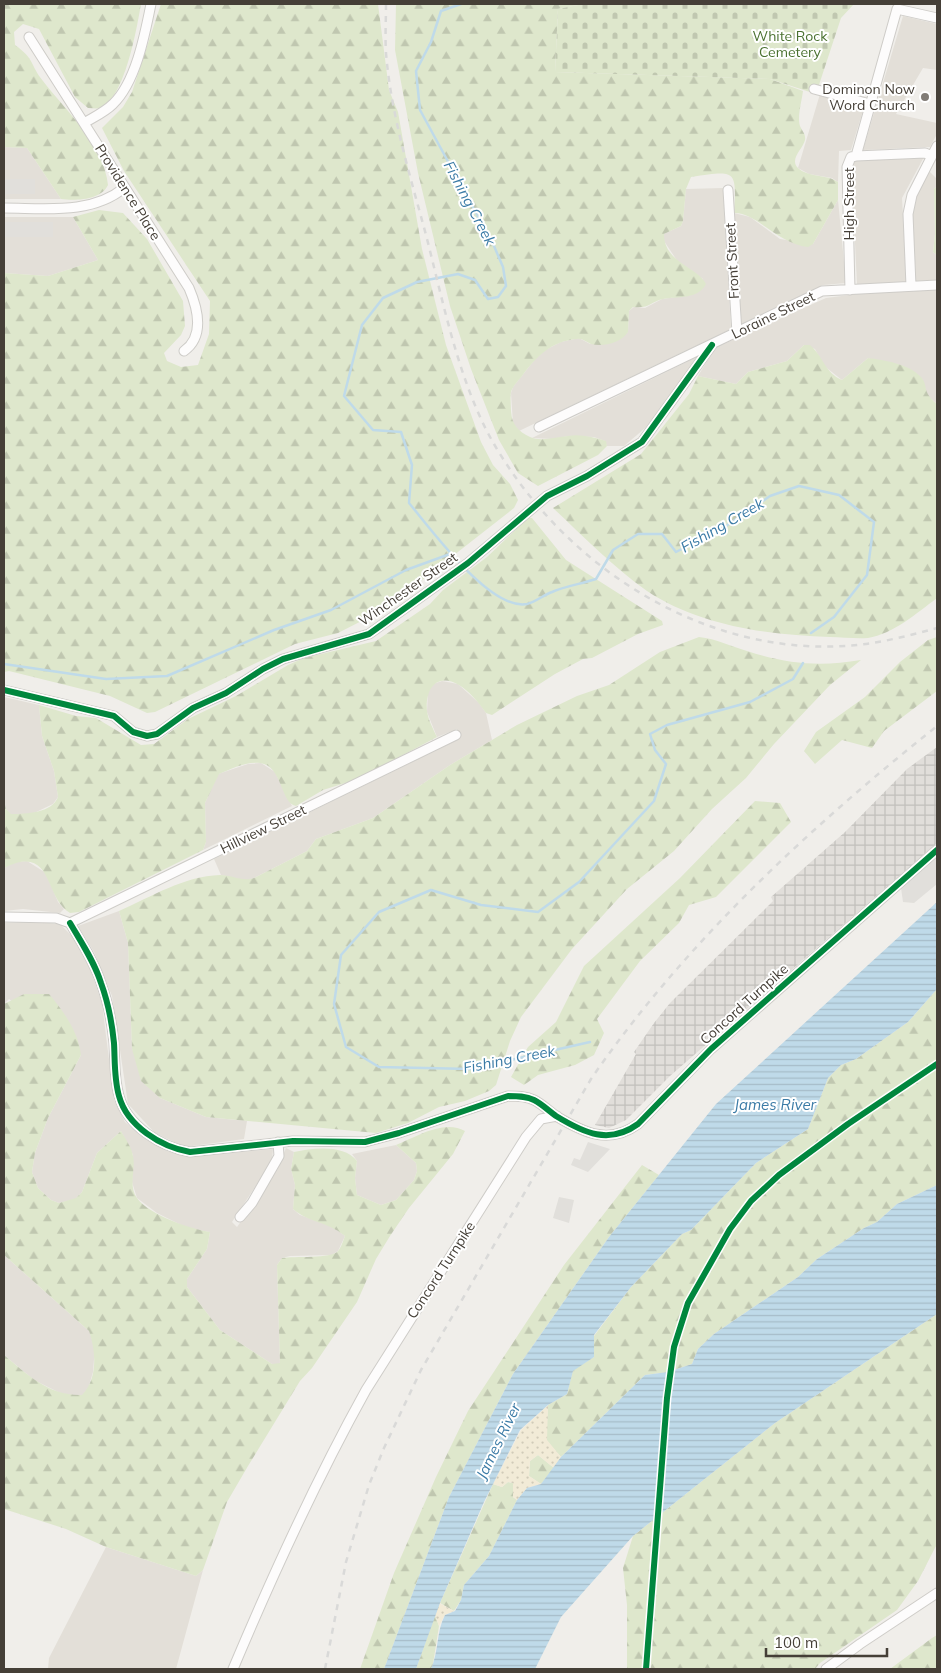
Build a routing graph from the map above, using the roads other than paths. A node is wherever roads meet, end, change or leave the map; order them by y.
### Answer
1 (151, 4) edge
2 (937, 18) edge
3 (29, 37) dead end
4 (814, 89) dead end
5 (870, 104) junction
6 (84, 122) junction
7 (937, 146) edge
8 (856, 156) junction
9 (932, 156) junction
10 (124, 188) junction
11 (728, 190) dead end
12 (4, 208) edge
13 (937, 285) edge
14 (912, 286) junction
15 (850, 290) junction
16 (737, 333) junction
17 (712, 344) junction
18 (184, 351) dead end
19 (539, 427) dead end
20 (4, 690) edge
21 (456, 735) dead end
22 (937, 850) edge
23 (4, 917) edge
24 (70, 923) junction
25 (557, 1116) junction
26 (278, 1142) junction
27 (240, 1217) dead end
28 (937, 1593) edge
29 (233, 1669) edge
30 (826, 1669) edge

1 - 6 street
2 - 5 street, High Street
3 - 6 street, Providence Place
4 - 5 street
5 - 8 street, High Street
6 - 10 street, Providence Place
7 - 9 street
8 - 9 street
8 - 15 street, High Street
9 - 14 street
10 - 12 street
10 - 18 street, Providence Place
11 - 16 street, Front Street
13 - 14 street, Loraine Street
14 - 15 street, Loraine Street
15 - 16 street, Loraine Street
16 - 17 street, Loraine Street
17 - 19 street, Loraine Street
17 - 20 street, Winchester Street
21 - 24 street, Hillview Street
22 - 25 street, Concord Turnpike
23 - 24 street
24 - 26 street
25 - 26 street
25 - 29 street, Concord Turnpike
26 - 27 street
28 - 30 street

